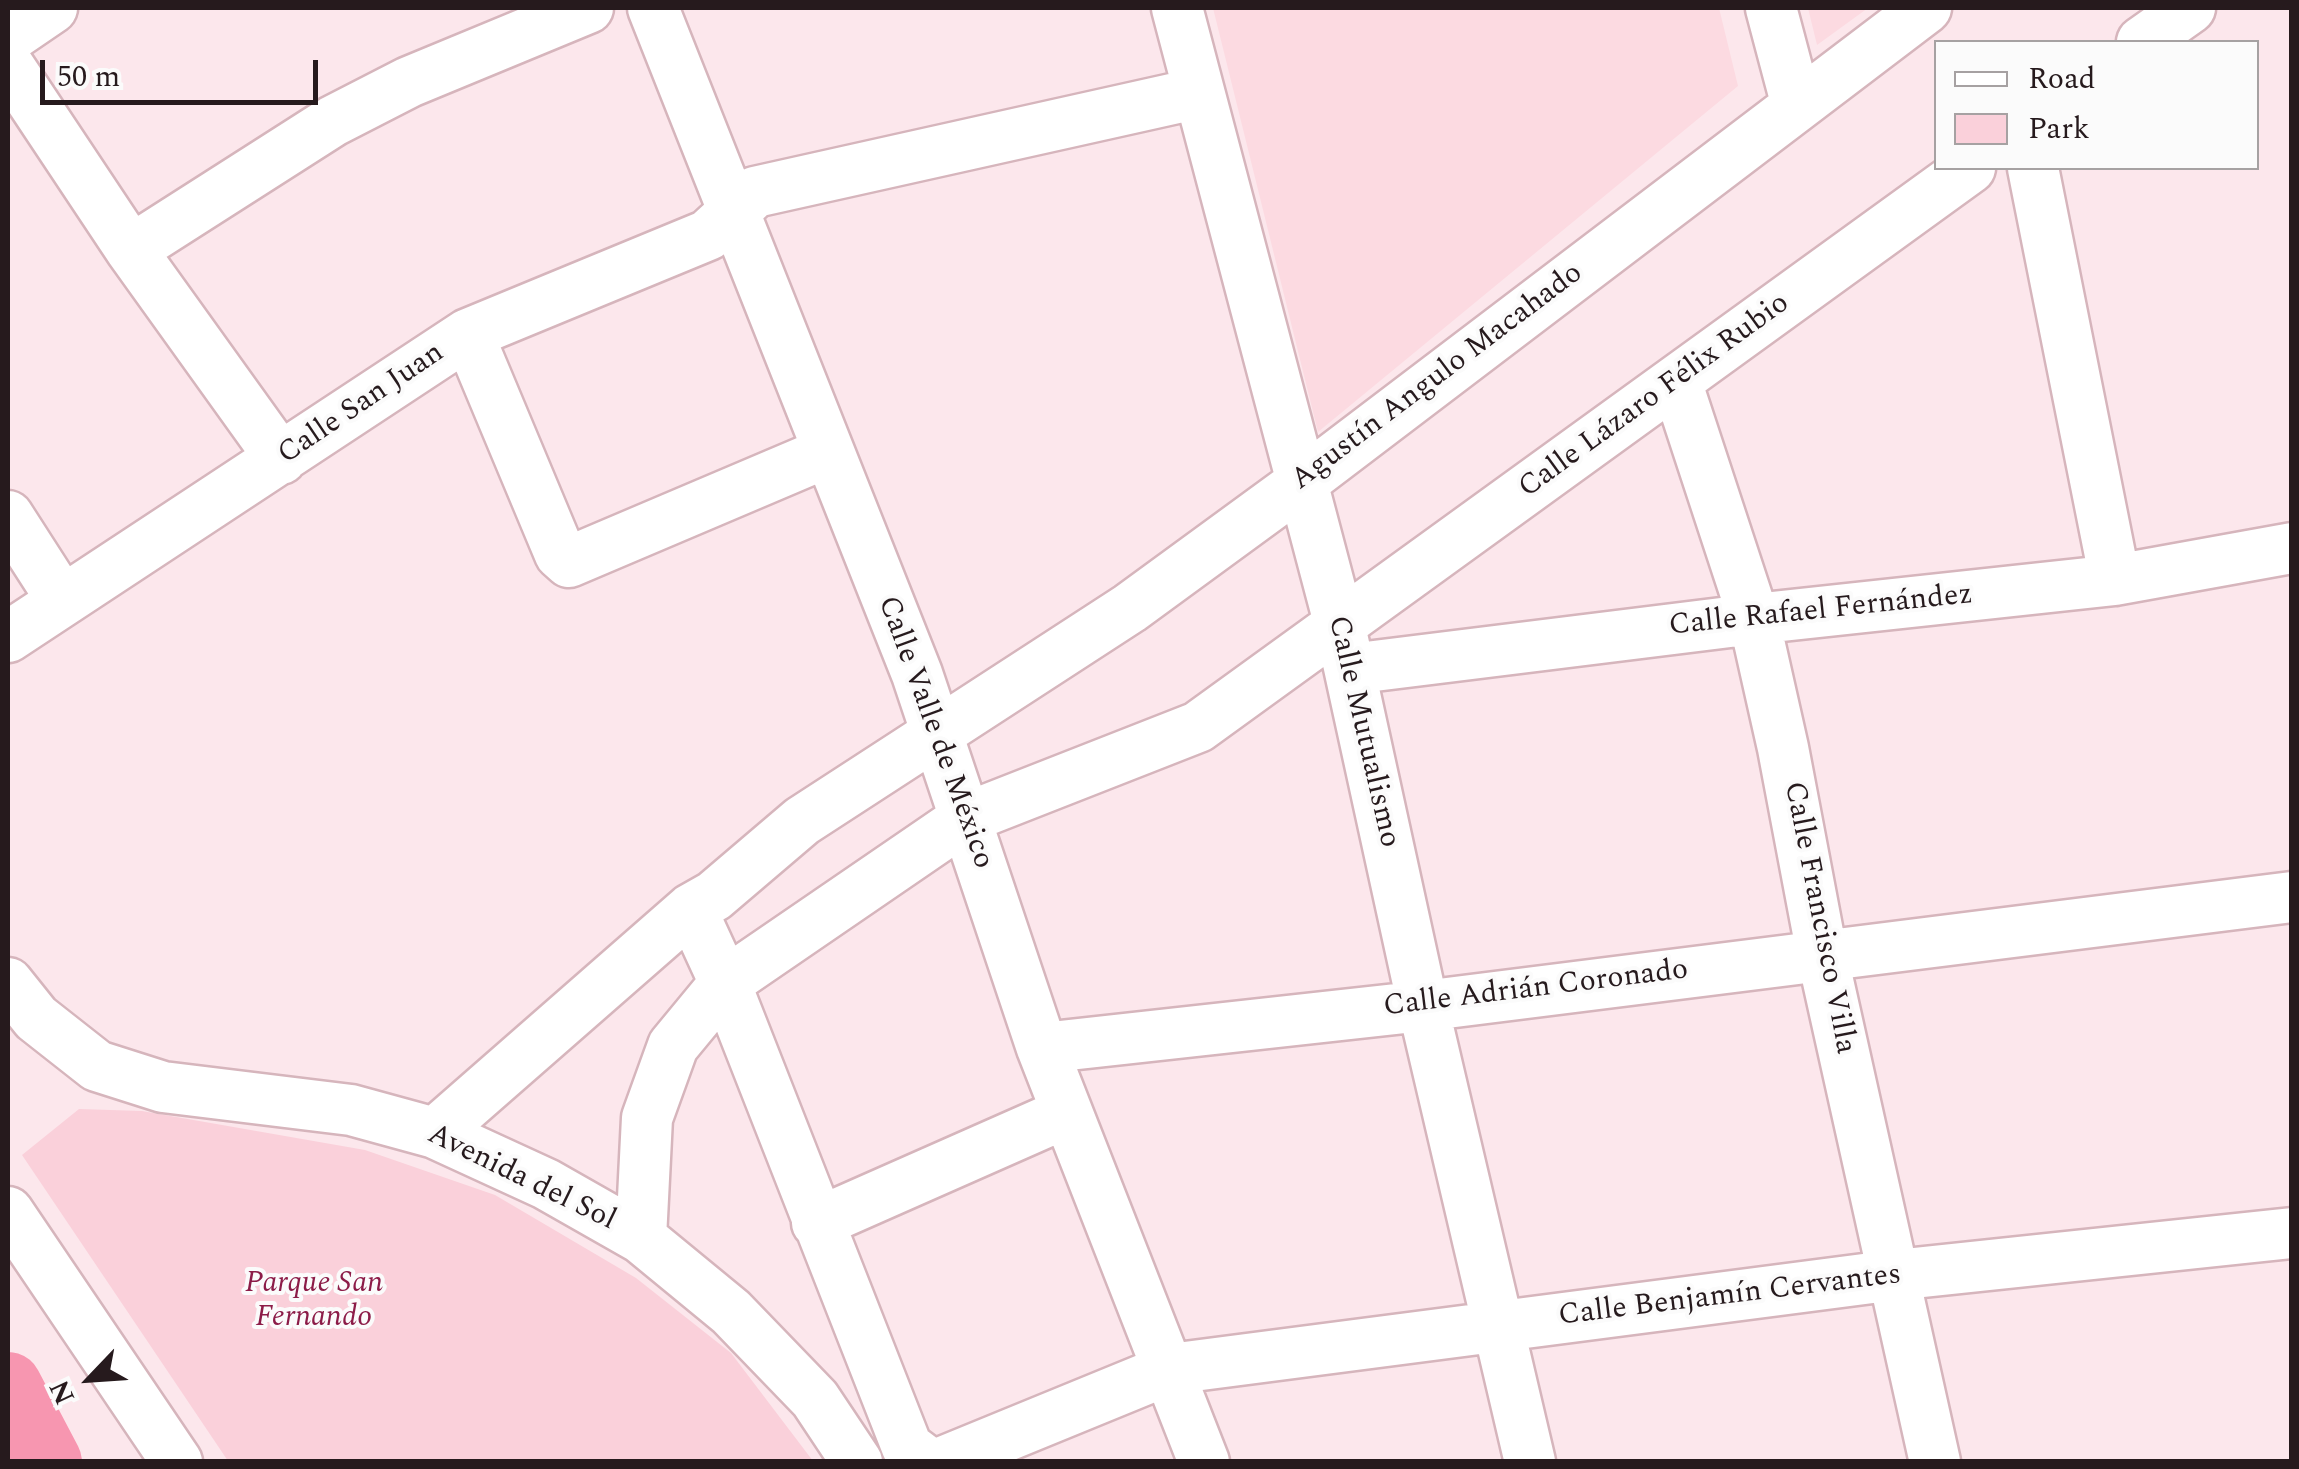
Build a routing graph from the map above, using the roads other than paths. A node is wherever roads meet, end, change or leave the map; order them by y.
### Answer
1 (52, 8) edge
2 (588, 8) edge
3 (653, 8) edge
4 (1177, 8) edge
5 (1771, 8) edge
6 (1926, 8) edge
7 (2190, 8) edge
8 (8, 38) edge
9 (2145, 40) edge
10 (8, 66) edge
11 (1199, 93) junction
12 (1797, 106) junction
13 (1967, 170) edge
14 (2034, 170) edge
15 (735, 210) junction
16 (132, 250) junction
17 (468, 334) junction
18 (1676, 381) junction
19 (828, 452) junction
20 (281, 459) junction
21 (1300, 483) junction
22 (8, 516) edge
23 (2292, 548) edge
24 (2115, 580) junction
25 (62, 600) junction
26 (1754, 618) junction
27 (8, 637) edge
28 (1345, 648) junction
29 (938, 730) junction
30 (966, 818) junction
31 (2292, 897) edge
32 (691, 909) junction
33 (1822, 954) junction
34 (8, 982) edge
35 (725, 982) junction
36 (1422, 1006) junction
37 (1042, 1048) junction
38 (1066, 1113) junction
39 (435, 1133) junction
40 (8, 1212) edge
41 (817, 1223) junction
42 (2292, 1233) edge
43 (641, 1238) junction
44 (1894, 1275) junction
45 (1498, 1326) junction
46 (1170, 1369) junction
47 (176, 1462) edge
48 (857, 1462) edge
49 (928, 1462) edge
50 (943, 1462) edge
51 (1204, 1462) edge
52 (1530, 1462) edge
53 (1935, 1462) edge

1 - 8 street
2 - 16 street
3 - 15 street, Calle Valle de México
4 - 11 street, Calle Mutualismo
5 - 12 street
6 - 12 street, Agustín Angulo Macahado
7 - 9 street
10 - 16 street
11 - 15 street, Calle San Juan
11 - 21 street, Calle Mutualismo
12 - 21 street, Agustín Angulo Macahado
13 - 18 street, Calle Lázaro Félix Rubio
14 - 24 street
15 - 17 street, Calle San Juan
15 - 19 street, Calle Valle de México
16 - 20 street
17 - 19 street
17 - 20 street, Calle San Juan
18 - 26 street, Calle Francisco Villa
18 - 28 street, Calle Lázaro Félix Rubio
19 - 29 street, Calle Valle de México
20 - 25 street, Calle San Juan
21 - 28 street, Calle Mutualismo
21 - 29 street, Agustín Angulo Macahado
22 - 25 street
23 - 24 street, Calle Rafael Fernández
24 - 26 street, Calle Rafael Fernández
25 - 27 street, Calle San Juan
26 - 28 street, Calle Rafael Fernández
26 - 33 street, Calle Francisco Villa
28 - 30 street, Calle Lázaro Félix Rubio
28 - 36 street, Calle Mutualismo
29 - 30 street, Calle Valle de México
29 - 32 street, Agustín Angulo Macahado
30 - 35 street, Calle Lázaro Félix Rubio
30 - 37 street, Calle Valle de México
31 - 33 street, Calle Adrián Coronado
32 - 35 street
32 - 39 street, Agustín Angulo Macahado
33 - 36 street, Calle Adrián Coronado
33 - 44 street, Calle Francisco Villa
34 - 39 street, Avenida del Sol
35 - 41 street
35 - 43 street, Calle Lázaro Félix Rubio
36 - 37 street, Calle Adrián Coronado
36 - 45 street, Calle Mutualismo
37 - 38 street, Calle Valle de México
38 - 41 street
38 - 46 street, Calle Valle de México
39 - 43 street, Avenida del Sol
40 - 47 street
41 - 49 street
42 - 44 street, Calle Benjamín Cervantes
43 - 48 street, Avenida del Sol
44 - 45 street, Calle Benjamín Cervantes
44 - 53 street, Calle Francisco Villa
45 - 46 street, Calle Benjamín Cervantes
45 - 52 street, Calle Mutualismo
46 - 50 street, Calle Benjamín Cervantes
46 - 51 street, Calle Valle de México

